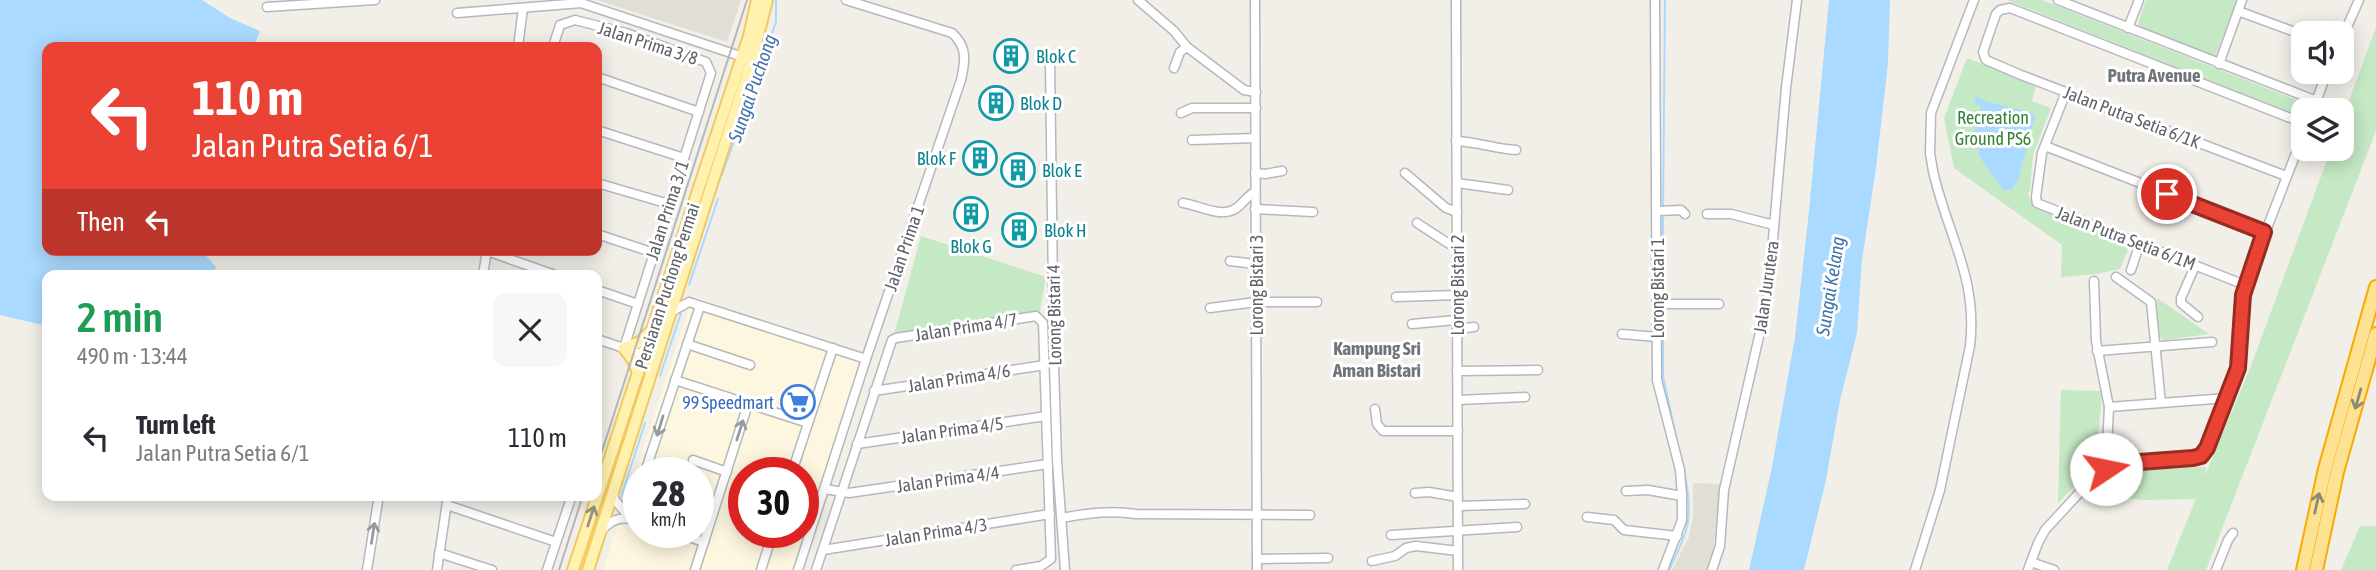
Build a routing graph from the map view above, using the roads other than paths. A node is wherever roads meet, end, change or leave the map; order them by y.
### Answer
1 (375, 0) edge
2 (757, 0) edge
3 (767, 0) edge
4 (846, 0) edge
5 (1138, 0) edge
6 (1255, 0) edge
7 (1456, 0) edge
8 (1655, 0) edge
9 (1797, 0) edge
10 (1975, 0) edge
11 (2058, 0) edge
12 (2139, 0) edge
13 (2242, 0) edge
14 (2359, 0) edge
15 (573, 2) edge
16 (267, 7) dead end
17 (523, 8) junction
18 (2238, 11) junction
19 (457, 13) dead end
20 (2349, 21) edge
21 (2128, 28) junction
22 (2291, 31) edge
23 (518, 42) edge
24 (555, 42) edge
25 (1186, 47) junction
26 (747, 58) junction
27 (1050, 61) dead end
28 (2219, 64) junction
29 (1174, 68) dead end
30 (711, 73) joint
31 (602, 79) edge
32 (1256, 92) junction
33 (2066, 92) junction
34 (2309, 98) edge
35 (1256, 107) junction
36 (699, 112) junction
37 (1181, 113) dead end
38 (2291, 118) edge
39 (602, 132) edge
40 (1255, 138) junction
41 (1192, 140) dead end
42 (1456, 141) junction
43 (2045, 146) junction
44 (1516, 150) dead end
45 (684, 158) junction
46 (2292, 161) edge
47 (1282, 171) dead end
48 (1255, 173) junction
49 (1405, 173) dead end
50 (2286, 176) junction
51 (707, 183) junction
52 (1457, 183) junction
53 (602, 184) edge
54 (1508, 190) dead end
55 (1255, 192) junction
56 (1183, 203) dead end
57 (669, 204) junction
58 (1255, 209) junction
59 (1663, 211) junction
60 (1313, 212) dead end
61 (1457, 212) junction
62 (1685, 214) dead end
63 (1707, 214) dead end
64 (1417, 223) dead end
65 (1774, 225) junction
66 (2264, 232) junction
67 (602, 236) edge
68 (2140, 243) junction
69 (1457, 249) junction
70 (654, 253) junction
71 (503, 256) edge
72 (1230, 261) dead end
73 (1255, 264) junction
74 (2195, 265) junction
75 (541, 270) edge
76 (2131, 270) dead end
77 (2116, 277) dead end
78 (2094, 281) dead end
79 (2245, 285) junction
80 (681, 286) junction
81 (2376, 286) edge
82 (602, 291) edge
83 (1457, 295) junction
84 (1396, 297) dead end
85 (689, 302) junction
86 (1256, 302) junction
87 (1317, 302) dead end
88 (638, 304) junction
89 (1662, 304) junction
90 (1719, 304) dead end
91 (700, 306) junction
92 (1210, 308) dead end
93 (670, 313) junction
94 (2197, 317) dead end
95 (1412, 324) dead end
96 (1457, 324) junction
97 (1474, 327) dead end
98 (652, 330) junction
99 (1622, 334) dead end
100 (2376, 334) edge
101 (1657, 337) junction
102 (602, 341) edge
103 (2212, 342) dead end
104 (687, 344) junction
105 (2155, 345) junction
106 (624, 348) junction
107 (833, 348) junction
108 (2097, 351) junction
109 (644, 355) junction
110 (656, 359) junction
111 (866, 359) junction
112 (750, 365) dead end
113 (1045, 365) junction
114 (1538, 370) dead end
115 (1457, 371) junction
116 (638, 373) junction
117 (675, 380) junction
118 (874, 391) junction
119 (1525, 397) dead end
120 (2227, 398) junction
121 (1458, 400) junction
122 (2161, 403) junction
123 (748, 404) junction
124 (2109, 407) junction
125 (1375, 409) dead end
126 (1046, 416) junction
127 (808, 423) junction
128 (1458, 431) junction
129 (857, 444) junction
130 (650, 457) edge
131 (797, 457) edge
132 (1048, 464) junction
133 (714, 467) edge
134 (2106, 469) junction
135 (727, 472) junction
136 (602, 482) edge
137 (825, 489) junction
138 (1626, 491) dead end
139 (613, 492) junction
140 (1415, 493) dead end
141 (843, 495) junction
142 (1682, 496) junction
143 (822, 498) junction
144 (378, 501) edge
145 (447, 501) edge
146 (570, 501) edge
147 (596, 501) edge
148 (1458, 501) junction
149 (1525, 504) dead end
150 (447, 505) junction
151 (623, 508) edge
152 (714, 512) edge
153 (1049, 514) junction
154 (1257, 515) junction
155 (1310, 515) dead end
156 (623, 517) edge
157 (1587, 517) dead end
158 (1062, 518) junction
159 (1517, 527) dead end
160 (1458, 531) junction
161 (600, 532) junction
162 (2233, 533) dead end
163 (1391, 535) dead end
164 (1677, 536) junction
165 (556, 542) junction
166 (702, 548) edge
167 (768, 548) edge
168 (823, 550) junction
169 (1458, 551) junction
170 (439, 553) junction
171 (1328, 558) dead end
172 (1257, 559) junction
173 (1372, 561) dead end
174 (2029, 566) edge
175 (589, 568) edge
176 (367, 570) edge
177 (437, 570) edge
178 (492, 570) edge
179 (547, 570) edge
180 (573, 570) edge
181 (695, 570) edge
182 (761, 570) edge
183 (798, 570) edge
184 (817, 570) edge
185 (1016, 570) edge
186 (1065, 570) edge
187 (1257, 570) edge
188 (1458, 570) edge
189 (1663, 570) edge
190 (1712, 570) edge
191 (1915, 570) edge
192 (2054, 570) edge
193 (2216, 570) edge
194 (2303, 570) edge
195 (2316, 570) edge

1 - 16 street
2 - 26 main road, Persiaran Puchong Permai
3 - 26 main road, Persiaran Puchong Permai
4 - 111 street, Jalan Prima 1
5 - 25 street
6 - 32 street, Lorong Bistari 3
7 - 42 street, Lorong Bistari 2
8 - 59 street, Lorong Bistari 1
9 - 65 street, Jalan Jurutera
10 - 191 street
11 - 21 street
12 - 21 street
13 - 18 street
14 - 20 street
15 - 17 street
15 - 26 street
17 - 19 street
17 - 23 street
18 - 22 street
18 - 28 street
21 - 28 street
24 - 30 street, Jalan Prima 3/8
25 - 29 street
25 - 32 street
26 - 51 main road, Persiaran Puchong Permai
27 - 158 street, Lorong Bistari 4
28 - 34 street
30 - 36 street, Jalan Prima 3/1
31 - 36 street
32 - 35 street, Lorong Bistari 3
33 - 38 street, Jalan Putra Setia 6/1K
33 - 43 street, Jalan Putra Setia 6/1M
33 - 50 street, Jalan Putra Setia 6/1K
35 - 37 street
35 - 40 street, Lorong Bistari 3
36 - 45 street, Jalan Prima 3/1
39 - 45 street
40 - 41 street
40 - 48 street, Lorong Bistari 3
42 - 44 street
42 - 52 street, Lorong Bistari 2
43 - 66 street
43 - 68 street, Jalan Putra Setia 6/1M
45 - 57 street, Jalan Prima 3/1
46 - 50 street
47 - 48 street
48 - 55 street, Lorong Bistari 3
49 - 61 street
50 - 66 street
51 - 80 main road, Persiaran Puchong Permai
51 - 98 main road, Persiaran Puchong Permai
52 - 54 street
52 - 61 street, Lorong Bistari 2
53 - 57 street
55 - 56 street
55 - 58 street, Lorong Bistari 3
57 - 70 street, Jalan Prima 3/1
58 - 60 street
58 - 73 street, Lorong Bistari 3
59 - 62 street
59 - 89 street, Lorong Bistari 1
61 - 69 street, Lorong Bistari 2
63 - 65 street
64 - 69 street
65 - 190 street, Jalan Jurutera
66 - 79 street
67 - 70 street
68 - 74 street, Jalan Putra Setia 6/1M
68 - 76 street
69 - 83 street, Lorong Bistari 2
70 - 88 street, Jalan Prima 3/1
71 - 75 street
72 - 73 street
73 - 86 street, Lorong Bistari 3
74 - 79 street, Jalan Putra Setia 6/1M
74 - 94 street
77 - 105 street
78 - 108 street
79 - 120 street
80 - 85 street
80 - 93 main road, Persiaran Puchong Permai
194 -> 81 highway
82 - 88 street
83 - 84 street
83 - 96 street, Lorong Bistari 2
85 - 91 street
85 - 93 street
86 - 87 street
86 - 92 street
86 - 154 street, Lorong Bistari 3
88 - 106 street, Jalan Prima 3/1
89 - 90 street
89 - 101 street, Lorong Bistari 1
91 - 104 street
91 - 107 street
93 - 110 main road, Persiaran Puchong Permai
95 - 96 street
96 - 97 street
96 - 115 street, Lorong Bistari 2
98 - 106 main road
98 - 109 main road, Persiaran Puchong Permai
99 - 101 street
100 -> 195 highway
101 - 142 street, Lorong Bistari 1
102 - 106 street
103 - 105 street
104 - 112 street
104 - 117 street
105 - 108 street
105 - 122 street
106 - 109 street
106 - 116 main road
107 - 111 street
107 - 127 street
108 - 124 street
109 - 110 street
109 - 116 main road, Persiaran Puchong Permai
110 - 139 main road, Persiaran Puchong Permai
111 - 137 street, Jalan Prima 1
113 - 118 street, Jalan Prima 4/6
113 - 118 street, Jalan Prima 4/7
113 - 126 street
114 - 115 street
115 - 121 street, Lorong Bistari 2
136 -> 116 main road, Persiaran Puchong Permai
117 - 123 street
117 -> 130 street
118 - 129 street
119 - 121 street
120 - 122 street
120 - 134 street
121 - 128 street, Lorong Bistari 2
122 - 124 street
123 - 127 street
135 -> 123 street
124 - 134 street
125 - 128 street
126 - 129 street, Jalan Prima 4/5
126 - 132 street
127 - 131 street
128 - 148 street, Lorong Bistari 2
129 - 141 street
132 - 141 street, Jalan Prima 4/4
132 - 153 street
133 - 135 street
134 - 174 street
135 - 152 street
137 - 141 street, Jalan Prima 4/4
137 - 143 street, Jalan Prima 1
138 - 142 street
139 - 151 street
139 - 161 main road, Persiaran Puchong Permai
140 - 148 street
141 - 143 street, Jalan Prima 4/4
141 - 168 street
142 - 164 street, Lorong Bistari 1
143 - 183 street, Jalan Prima 1
176 -> 144 street
145 - 150 street
146 - 165 street
180 -> 147 main road, Persiaran Puchong Permai
148 - 149 street
148 - 160 street, Lorong Bistari 2
150 - 165 street
150 - 170 street
153 - 168 street, Jalan Prima 4/3
153 - 185 street
154 - 155 street
154 - 158 street
154 - 172 street, Lorong Bistari 3
156 - 161 street
157 - 164 street
158 - 186 street, Lorong Bistari 4
159 - 160 street
160 - 163 street
160 - 169 street, Lorong Bistari 2
161 - 175 main road, Persiaran Puchong Permai
162 - 193 street
164 - 189 street, Lorong Bistari 1
165 - 179 street
166 - 181 street
167 - 182 street
168 - 184 street
169 - 173 street
169 - 188 street, Lorong Bistari 2
170 - 177 street
170 - 178 street
171 - 172 street
172 - 187 street, Lorong Bistari 3
174 - 192 street

